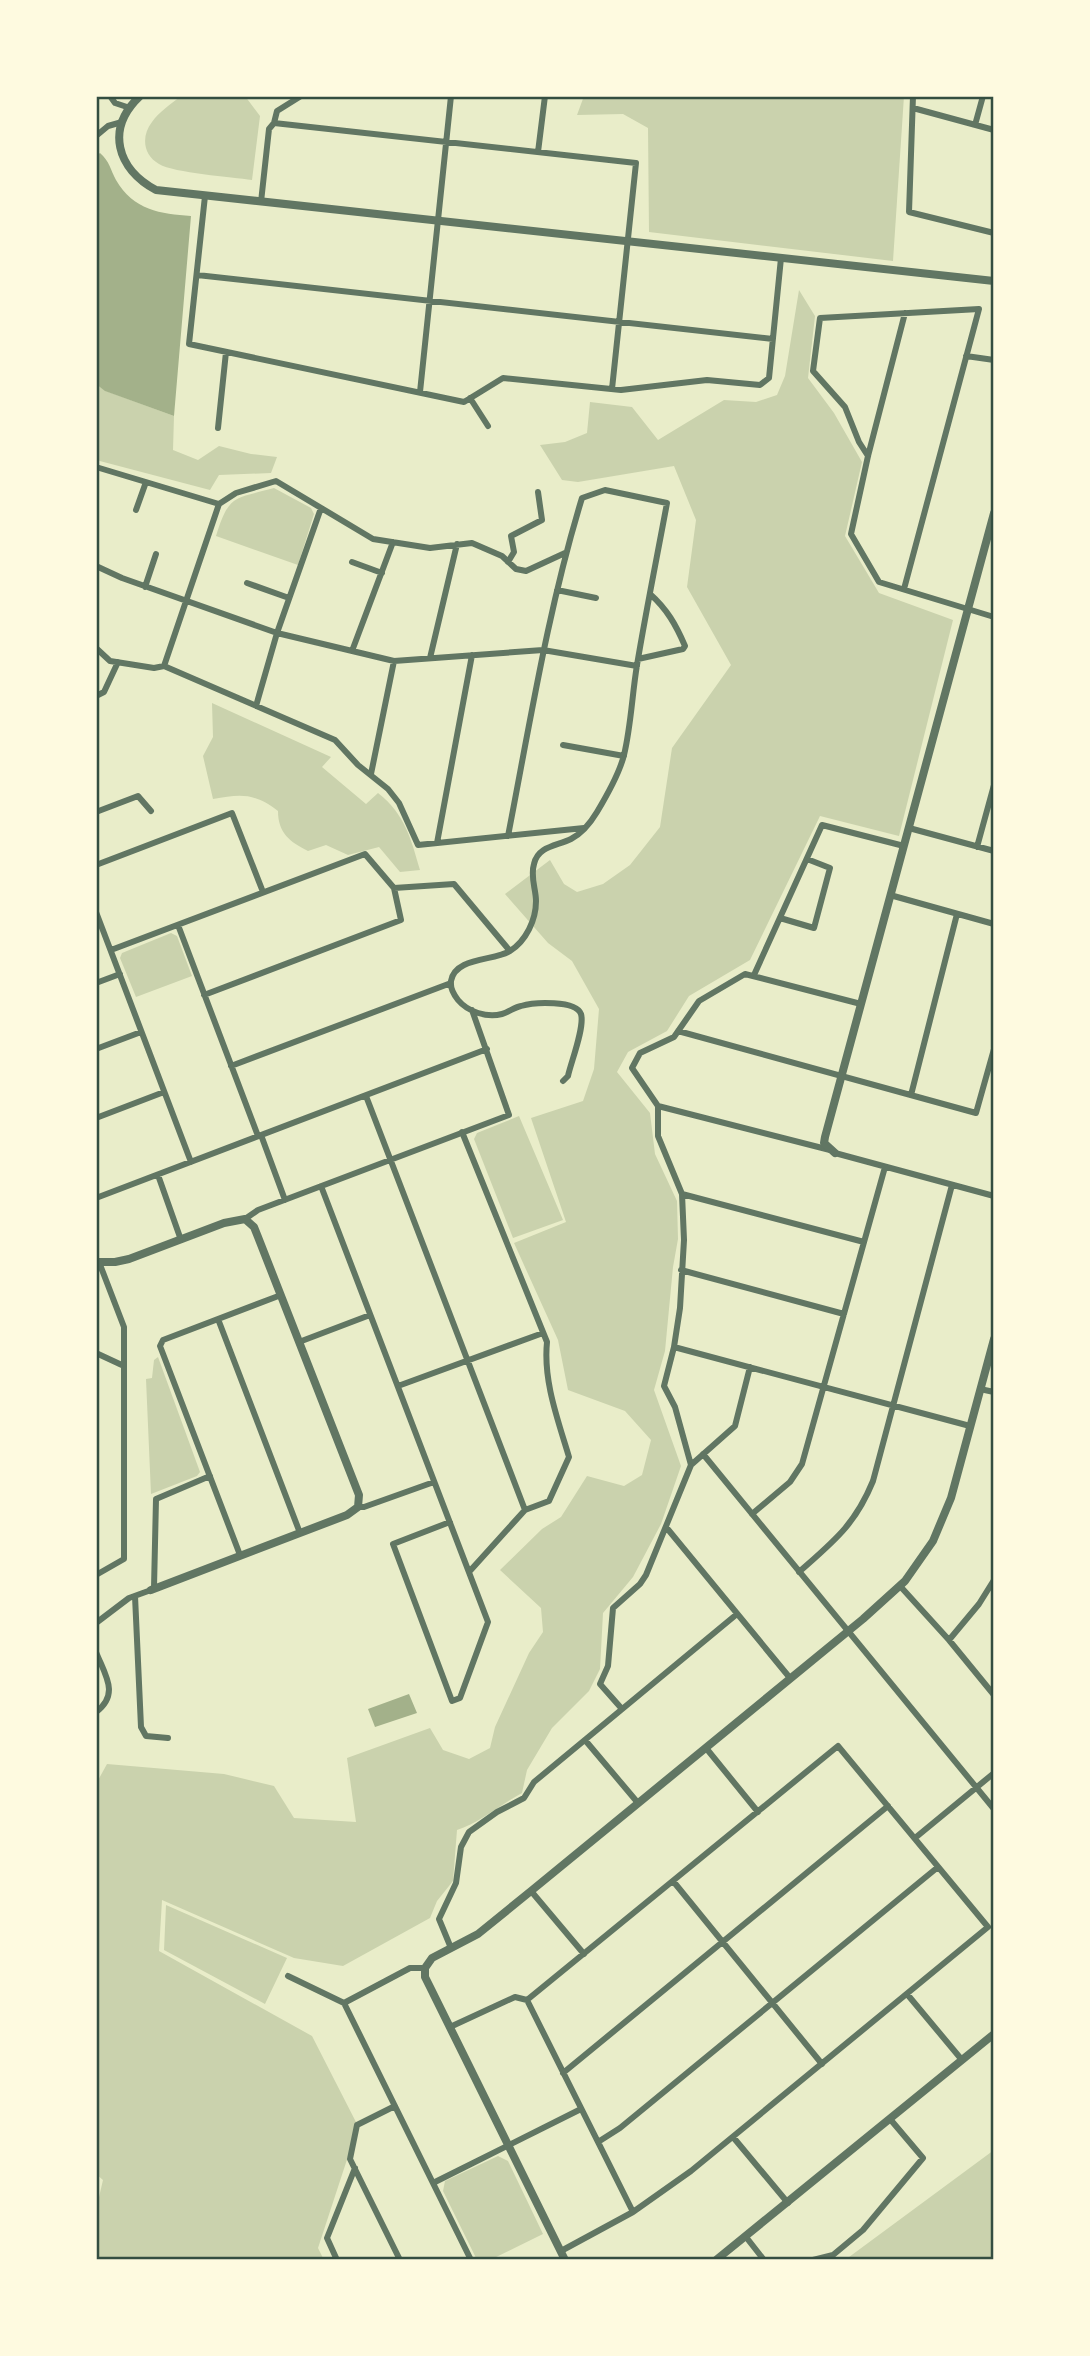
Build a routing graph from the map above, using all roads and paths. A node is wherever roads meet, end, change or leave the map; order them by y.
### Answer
1 (110, 96) edge
2 (140, 96) edge
3 (451, 96) edge
4 (545, 96) edge
5 (913, 96) edge
6 (984, 96) edge
7 (296, 97) edge
8 (130, 108) junction
9 (913, 108) junction
10 (122, 122) junction
11 (274, 123) junction
12 (975, 125) junction
13 (994, 130) edge
14 (96, 136) edge
15 (446, 142) junction
16 (538, 152) junction
17 (205, 196) junction
18 (261, 202) junction
19 (438, 221) junction
20 (994, 233) edge
21 (628, 241) junction
22 (781, 258) junction
23 (197, 275) junction
24 (994, 281) edge
25 (430, 301) junction
26 (905, 313) junction
27 (619, 322) junction
28 (773, 339) junction
29 (226, 352) junction
30 (966, 356) junction
31 (994, 360) edge
32 (612, 389) junction
33 (420, 392) junction
34 (470, 398) junction
35 (488, 426) dead end
36 (218, 428) dead end
37 (868, 456) junction
38 (96, 467) edge
39 (146, 482) junction
40 (538, 492) dead end
41 (219, 504) junction
42 (321, 508) junction
43 (136, 510) dead end
44 (994, 513) edge
45 (393, 542) junction
46 (457, 544) junction
47 (990, 546) edge
48 (565, 553) junction
49 (156, 554) dead end
50 (352, 562) dead end
51 (508, 562) junction
52 (96, 566) edge
53 (382, 573) junction
54 (247, 583) dead end
55 (145, 587) junction
56 (904, 589) junction
57 (557, 590) junction
58 (650, 594) junction
59 (289, 598) junction
60 (596, 598) dead end
61 (186, 601) junction
62 (967, 610) junction
63 (994, 617) edge
64 (277, 633) junction
65 (96, 648) edge
66 (543, 650) junction
67 (352, 651) junction
68 (472, 656) junction
69 (430, 658) junction
70 (394, 661) junction
71 (118, 662) junction
72 (637, 662) junction
73 (164, 666) junction
74 (96, 696) edge
75 (256, 706) junction
76 (563, 746) dead end
77 (624, 756) junction
78 (371, 774) junction
79 (994, 785) edge
80 (151, 811) dead end
81 (96, 812) edge
82 (586, 827) junction
83 (908, 828) junction
84 (508, 836) junction
85 (437, 843) junction
86 (904, 846) junction
87 (977, 847) junction
88 (994, 851) edge
89 (807, 859) junction
90 (96, 865) edge
91 (394, 888) junction
92 (263, 892) junction
93 (890, 895) junction
94 (96, 912) edge
95 (957, 914) junction
96 (780, 918) junction
97 (994, 924) edge
98 (178, 925) junction
99 (111, 950) junction
100 (510, 951) junction
101 (120, 974) junction
102 (754, 975) junction
103 (96, 983) edge
104 (451, 983) junction
105 (204, 995) junction
106 (861, 1004) junction
107 (472, 1010) junction
108 (141, 1031) junction
109 (678, 1031) junction
110 (96, 1049) edge
111 (487, 1049) junction
112 (994, 1049) edge
113 (232, 1066) junction
114 (841, 1075) junction
115 (563, 1081) dead end
116 (164, 1092) junction
117 (911, 1095) junction
118 (366, 1096) junction
119 (658, 1106) junction
120 (96, 1118) edge
121 (462, 1132) junction
122 (260, 1136) junction
123 (832, 1152) junction
124 (390, 1159) junction
125 (191, 1162) junction
126 (885, 1167) junction
127 (158, 1175) junction
128 (952, 1185) junction
129 (321, 1186) junction
130 (682, 1194) junction
131 (994, 1196) edge
132 (96, 1198) edge
133 (285, 1200) junction
134 (245, 1219) junction
135 (181, 1240) junction
136 (864, 1242) junction
137 (98, 1262) edge
138 (681, 1270) junction
139 (281, 1295) junction
140 (844, 1314) junction
141 (370, 1315) junction
142 (218, 1319) junction
143 (543, 1332) junction
144 (994, 1339) edge
145 (299, 1342) junction
146 (674, 1347) junction
147 (96, 1353) edge
148 (468, 1360) junction
149 (124, 1366) junction
150 (750, 1367) junction
151 (398, 1386) junction
152 (824, 1387) junction
153 (981, 1389) junction
154 (994, 1392) edge
155 (895, 1406) junction
156 (970, 1426) junction
157 (703, 1454) junction
158 (691, 1465) junction
159 (210, 1476) junction
160 (435, 1482) junction
161 (358, 1507) junction
162 (525, 1510) junction
163 (752, 1514) junction
164 (450, 1522) junction
165 (666, 1527) junction
166 (300, 1533) junction
167 (240, 1555) junction
168 (469, 1572) junction
169 (799, 1572) junction
170 (96, 1575) edge
171 (994, 1580) edge
172 (900, 1586) junction
173 (153, 1589) junction
174 (135, 1596) junction
175 (737, 1614) junction
176 (96, 1623) edge
177 (848, 1631) junction
178 (949, 1640) junction
179 (96, 1651) edge
180 (790, 1678) junction
181 (993, 1690) edge
182 (622, 1709) junction
183 (96, 1712) edge
184 (168, 1738) dead end
185 (585, 1740) junction
186 (706, 1748) junction
187 (994, 1773) edge
188 (976, 1787) junction
189 (638, 1803) junction
190 (888, 1806) junction
191 (994, 1809) edge
192 (758, 1812) junction
193 (915, 1838) junction
194 (938, 1867) junction
195 (673, 1881) junction
196 (531, 1891) junction
197 (723, 1942) junction
198 (451, 1948) junction
199 (584, 1954) junction
200 (425, 1968) junction
201 (288, 1976) dead end
202 (907, 1994) junction
203 (527, 2000) junction
204 (344, 2003) junction
205 (772, 2003) junction
206 (450, 2028) junction
207 (994, 2035) edge
208 (962, 2060) junction
209 (822, 2064) junction
210 (563, 2073) junction
211 (395, 2106) junction
212 (581, 2109) junction
213 (890, 2119) junction
214 (733, 2137) junction
215 (598, 2142) junction
216 (509, 2145) junction
217 (355, 2168) junction
218 (433, 2183) junction
219 (788, 2203) junction
220 (633, 2212) junction
221 (746, 2237) junction
222 (561, 2251) junction
223 (337, 2260) edge
224 (400, 2260) edge
225 (471, 2260) edge
226 (565, 2260) edge
227 (716, 2260) edge
228 (764, 2260) edge
229 (813, 2260) edge

1 - 8 street
2 - 8 street
3 - 15 street
4 - 16 street
5 - 9 street
6 - 12 street
7 - 11 street
8 - 10 street
9 - 12 street
9 - 20 street
10 - 14 street
10 - 17 street
11 - 15 street
11 - 18 street
12 - 13 street
15 - 16 street
15 - 19 street
16 - 21 street
17 - 18 street
17 - 23 street
18 - 19 street
19 - 21 street
19 - 25 street
21 - 22 street
21 - 27 street
22 - 24 street
22 - 28 street
23 - 25 street
23 - 29 street
25 - 27 street
25 - 33 street
26 - 30 street
26 - 37 street
26 - 37 street
27 - 28 street
27 - 32 street
28 - 32 street
29 - 33 street
29 - 36 street
30 - 31 street
30 - 56 street
32 - 34 street
33 - 34 street
34 - 35 street
37 - 56 street
38 - 39 street
39 - 41 street
39 - 43 street
40 - 51 street
41 - 42 street
41 - 61 street
42 - 45 street
42 - 59 street
44 - 47 street
45 - 46 street
45 - 53 street
46 - 51 street
46 - 69 street
47 - 62 street
48 - 51 street
48 - 57 street
48 - 58 street
49 - 55 street
50 - 53 street
52 - 55 street
53 - 67 street
54 - 59 street
55 - 61 street
56 - 62 street
57 - 60 street
57 - 66 street
58 - 72 street
58 - 72 street
59 - 64 street
61 - 64 street
61 - 73 street
62 - 63 street
62 - 83 street
64 - 67 street
64 - 75 street
65 - 71 street
66 - 68 street
66 - 72 street
66 - 84 street
67 - 70 street
68 - 69 street
68 - 85 street
69 - 70 street
70 - 78 street
71 - 73 street
71 - 74 street
72 - 77 street
73 - 75 street
75 - 78 street
76 - 77 street
77 - 82 street
78 - 85 street
79 - 87 street
80 - 81 street
82 - 84 street
82 - 100 street
83 - 86 street
83 - 87 street
84 - 85 street
86 - 89 street
86 - 93 street
87 - 88 street
89 - 96 street
89 - 96 street
90 - 92 street
91 - 92 street
91 - 100 street
91 - 105 street
92 - 98 street
93 - 95 street
93 - 106 street
94 - 99 street
95 - 97 street
95 - 117 street
96 - 102 street
98 - 99 street
98 - 105 street
99 - 101 street
100 - 104 street
101 - 103 street
101 - 108 street
102 - 106 street
102 - 109 street
104 - 107 street
104 - 113 street
105 - 113 street
106 - 114 street
107 - 111 street
107 - 115 street
108 - 110 street
108 - 116 street
109 - 114 street
109 - 119 street
111 - 118 street
111 - 121 street
112 - 117 street
113 - 122 street
114 - 117 street
114 - 123 street
116 - 120 street
116 - 125 street
118 - 122 street
118 - 124 street
119 - 123 street
119 - 130 street
121 - 124 street
121 - 143 street
122 - 125 street
122 - 133 street
123 - 126 street
124 - 129 street
124 - 148 street
125 - 127 street
126 - 128 street
126 - 136 street
127 - 132 street
127 - 135 street
128 - 131 street
128 - 155 street
129 - 133 street
129 - 141 street
130 - 136 street
130 - 138 street
133 - 134 street
134 - 135 street
134 - 139 street
135 - 137 street
136 - 140 street
137 - 149 street
138 - 140 street
138 - 146 street
139 - 142 street
139 - 145 street
140 - 152 street
141 - 145 street
141 - 151 street
142 - 159 street
142 - 166 street
143 - 148 street
143 - 162 street
144 - 153 street
145 - 161 street
146 - 150 street
146 - 158 street
147 - 149 street
148 - 151 street
148 - 162 street
149 - 170 street
150 - 152 street
150 - 157 street
151 - 160 street
152 - 155 street
152 - 163 street
153 - 154 street
153 - 156 street
155 - 156 street
155 - 169 street
156 - 172 street
157 - 158 street
157 - 163 street
158 - 165 street
159 - 167 street
159 - 173 street
160 - 161 street
160 - 164 street
161 - 166 street
162 - 168 street
163 - 169 street
164 - 168 street
164 - 168 street
165 - 175 street
165 - 182 street
166 - 167 street
167 - 173 street
169 - 177 street
171 - 178 street
172 - 177 street
172 - 178 street
173 - 174 street
174 - 176 street
174 - 184 street
175 - 180 street
175 - 182 street
177 - 180 street
177 - 188 street
178 - 181 street
179 - 183 street
180 - 186 street
182 - 185 street
185 - 189 street
185 - 198 street
186 - 189 street
186 - 192 street
187 - 188 street
188 - 191 street
188 - 193 street
189 - 196 street
190 - 192 street
190 - 193 street
190 - 197 street
192 - 195 street
193 - 194 street
194 - 202 street
194 - 205 street
195 - 197 street
195 - 199 street
196 - 198 street
196 - 199 street
197 - 205 street
197 - 210 street
198 - 200 street
199 - 203 street
200 - 204 street
200 - 206 street
201 - 204 street
202 - 208 street
202 - 209 street
203 - 206 street
203 - 210 street
204 - 211 street
205 - 209 street
205 - 215 street
206 - 216 street
207 - 208 street
208 - 213 street
209 - 214 street
210 - 212 street
211 - 217 street
211 - 218 street
212 - 215 street
212 - 216 street
213 - 219 street
213 - 229 street
214 - 219 street
214 - 220 street
215 - 220 street
216 - 218 street
216 - 222 street
217 - 223 street
217 - 224 street
218 - 225 street
219 - 221 street
220 - 222 street
221 - 227 street
221 - 228 street
222 - 226 street

